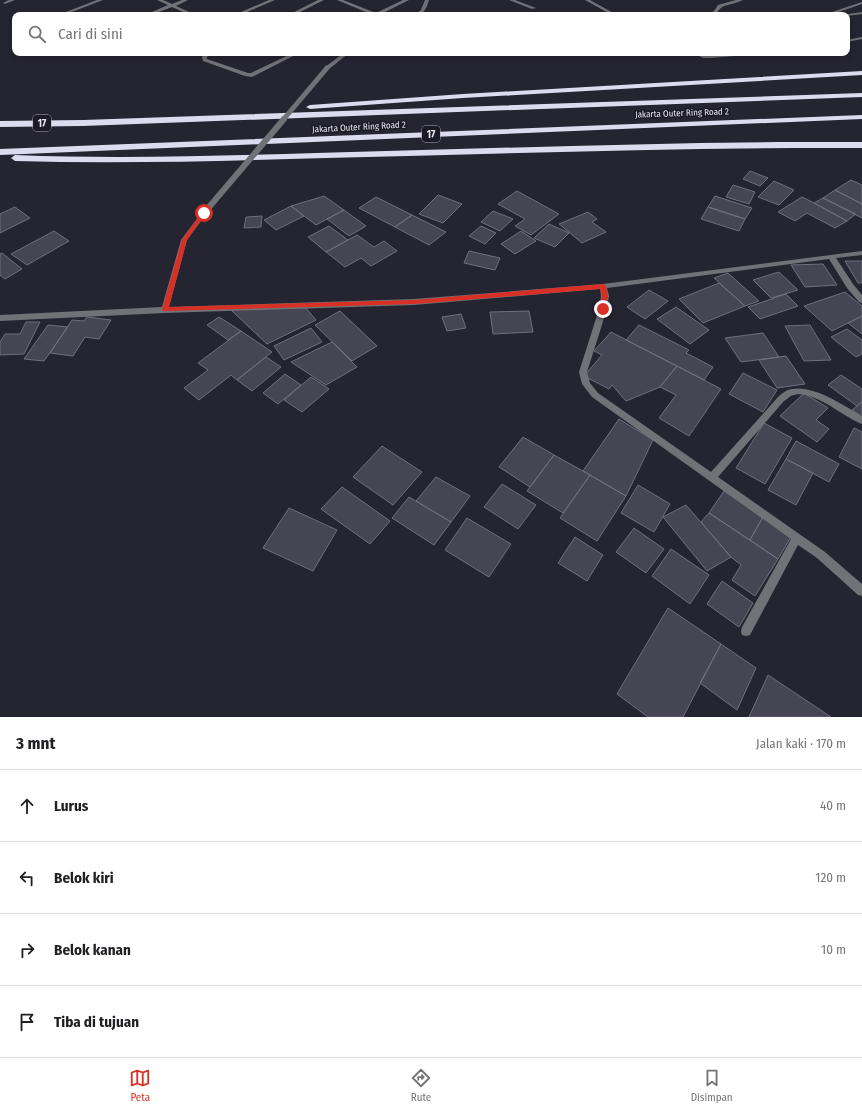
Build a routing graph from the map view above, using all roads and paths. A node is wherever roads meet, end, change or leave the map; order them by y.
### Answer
1 (13, 0) edge
2 (101, 0) edge
3 (159, 0) edge
4 (186, 0) edge
5 (272, 0) edge
6 (322, 0) edge
7 (339, 0) edge
8 (407, 0) edge
9 (427, 0) edge
10 (511, 0) edge
11 (587, 0) edge
12 (741, 0) edge
13 (5, 3) dead end
14 (862, 3) edge
15 (172, 6) junction
16 (534, 8) dead end
17 (423, 11) edge
18 (68, 12) edge
19 (155, 12) edge
20 (187, 12) edge
21 (243, 12) edge
22 (296, 12) edge
23 (369, 12) edge
24 (382, 12) edge
25 (609, 12) edge
26 (716, 12) edge
27 (834, 12) edge
28 (862, 13) edge
29 (850, 14) edge
30 (862, 38) edge
31 (850, 40) edge
32 (206, 56) edge
33 (291, 56) edge
34 (343, 56) edge
35 (702, 56) edge
36 (723, 56) edge
37 (862, 73) edge
38 (862, 95) edge
39 (862, 117) edge
40 (83, 123) junction
41 (0, 124) edge
42 (832, 145) junction
43 (862, 145) edge
44 (862, 149) edge
45 (0, 152) edge
46 (0, 157) edge
47 (862, 253) edge
48 (831, 256) junction
49 (603, 286) junction
50 (862, 300) edge
51 (165, 310) junction
52 (0, 318) edge
53 (862, 420) edge
54 (711, 478) junction
55 (797, 537) junction
56 (862, 591) edge
57 (746, 631) dead end

1 - 13 street
2 - 18 street
3 - 15 street
4 - 15 street
5 - 21 street
6 - 22 street
7 - 23 street
8 - 24 street
9 - 17 street
10 - 16 street
11 - 25 street
12 - 26 street
14 - 27 street
15 - 19 street
15 - 20 street
28 - 29 street
30 - 31 street
32 - 33 street
34 - 51 street, bridge
35 - 36 street
37 - 40 highway
38 - 40 highway, Jakarta Outer Ring Road 2 / 17
39 - 45 highway, Jakarta Outer Ring Road 2 / 17
40 - 41 highway, Jakarta Outer Ring Road 2 / 17
42 - 43 highway
42 - 44 highway
42 - 46 highway
47 - 48 street
48 - 49 street
48 - 50 street
49 - 51 street
49 - 54 street
51 - 52 street
53 - 54 street
54 - 55 street
55 - 56 street
55 - 57 street

